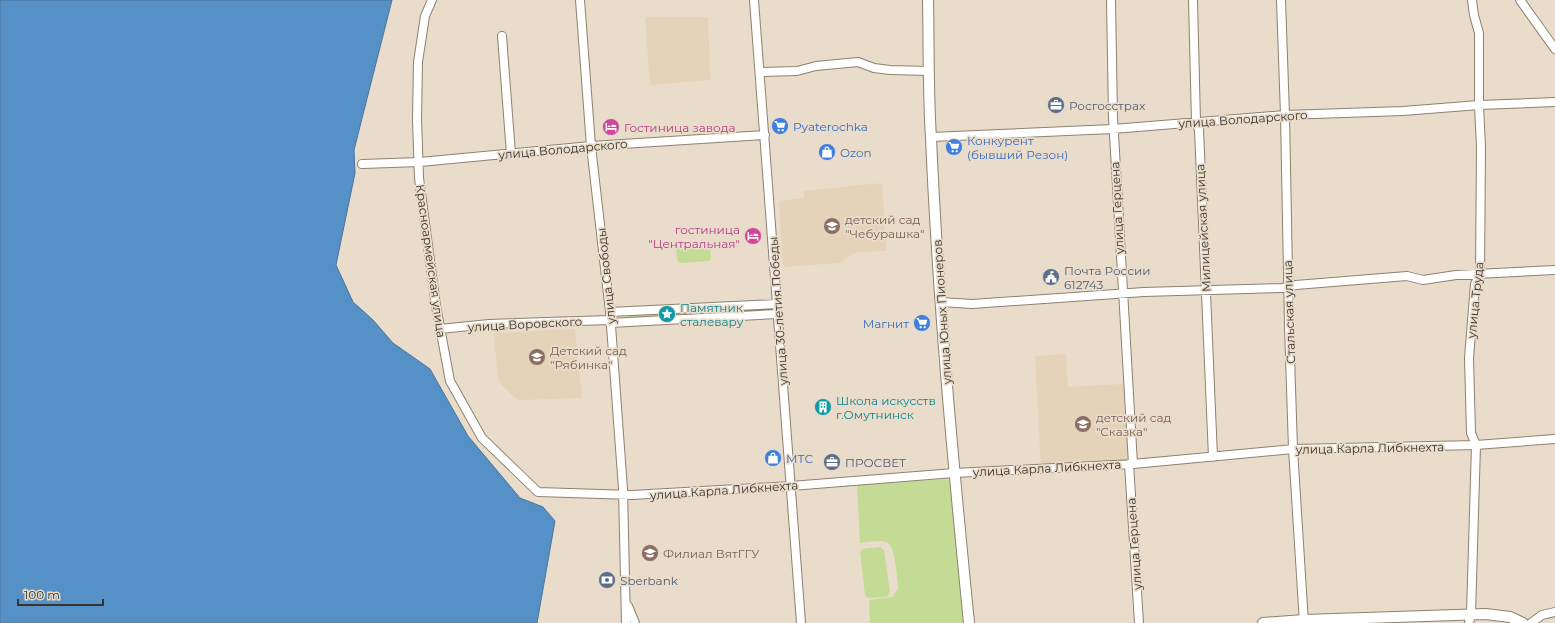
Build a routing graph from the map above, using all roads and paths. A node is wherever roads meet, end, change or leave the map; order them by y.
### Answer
1 (432, 0) edge
2 (580, 0) edge
3 (754, 0) edge
4 (928, 0) edge
5 (1111, 0) edge
6 (1192, 0) edge
7 (1281, 0) edge
8 (1472, 0) edge
9 (1520, 0) edge
10 (502, 36) dead end
11 (1555, 49) edge
12 (929, 70) junction
13 (760, 72) junction
14 (1555, 102) edge
15 (1479, 105) junction
16 (1285, 116) junction
17 (1196, 122) junction
18 (1113, 129) junction
19 (765, 135) junction
20 (930, 138) junction
21 (591, 146) junction
22 (511, 154) junction
23 (420, 162) junction
24 (362, 164) dead end
25 (1555, 270) edge
26 (1480, 274) junction
27 (1287, 287) junction
28 (1205, 290) junction
29 (1122, 294) junction
30 (941, 302) junction
31 (777, 304) junction
32 (777, 314) junction
33 (610, 318) junction
34 (440, 329) junction
35 (1555, 439) edge
36 (1476, 445) junction
37 (1293, 449) junction
38 (1213, 457) junction
39 (1131, 464) junction
40 (954, 473) junction
41 (791, 486) junction
42 (538, 492) joint
43 (624, 495) junction
44 (626, 601) junction
45 (1555, 612) edge
46 (1470, 619) edge
47 (1304, 621) edge
48 (626, 623) edge
49 (635, 623) edge
50 (801, 623) edge
51 (969, 623) edge
52 (1139, 623) edge
53 (1263, 623) edge
54 (1523, 623) edge
55 (1531, 623) edge

1 - 23 street, Красноармейская улица
2 - 21 street, улица Свободы
3 - 13 street, улица 30-летия Победы
4 - 12 main road, улица Юных Пионеров
5 - 18 street, улица Герцена
6 - 17 street, Милицейская улица
7 - 16 street, Стальская улица
8 - 15 street, улица Труда
9 - 11 street
10 - 22 street
12 - 13 street
12 - 20 main road, улица Юных Пионеров
13 - 19 street, улица 30-летия Победы
14 - 15 street, улица Володарского
15 - 16 street, улица Володарского
15 - 26 street, улица Труда
16 - 17 street, улица Володарского
16 - 27 street, Стальская улица
17 - 18 street, улица Володарского
17 - 28 street, Милицейская улица
18 - 20 street, улица Володарского
18 - 29 street, улица Герцена
19 - 21 street, улица Володарского
19 - 31 street, улица 30-летия Победы
20 - 30 main road, улица Юных Пионеров
21 - 22 street, улица Володарского
21 - 33 street, улица Свободы
22 - 23 street, улица Володарского
23 - 24 street, улица Володарского
23 - 34 street, Красноармейская улица
25 - 26 street
26 - 27 street
26 - 36 street, улица Труда
27 - 28 street
27 - 37 street, Стальская улица
28 - 29 street
28 - 38 street, Милицейская улица
29 - 30 street
29 - 39 street, улица Герцена
30 - 40 main road, улица Юных Пионеров
31 - 32 street, улица 30-летия Победы
31 - 33 street, улица Воровского
32 - 33 street
32 - 41 street, улица 30-летия Победы
33 - 34 street, улица Воровского
33 - 43 street, улица Свободы
34 - 42 street, Красноармейская улица
35 - 36 street, улица Карла Либкнехта
36 - 37 street, улица Карла Либкнехта
36 - 46 street, улица Труда
37 - 38 street, улица Карла Либкнехта
37 - 47 street, Стальская улица
38 - 39 street, улица Карла Либкнехта
39 - 40 street, улица Карла Либкнехта
39 - 52 street, улица Герцена
40 - 41 street, улица Карла Либкнехта
40 - 51 main road, улица Юных Пионеров
41 - 43 street, улица Карла Либкнехта
41 - 50 street, улица 30-летия Победы
42 - 43 street, улица Карла Либкнехта
43 - 44 street, улица Свободы
44 - 48 street, улица Свободы
44 - 49 street, улица Свободы
45 - 55 street
46 - 47 main road
46 - 54 main road
47 - 53 main road

